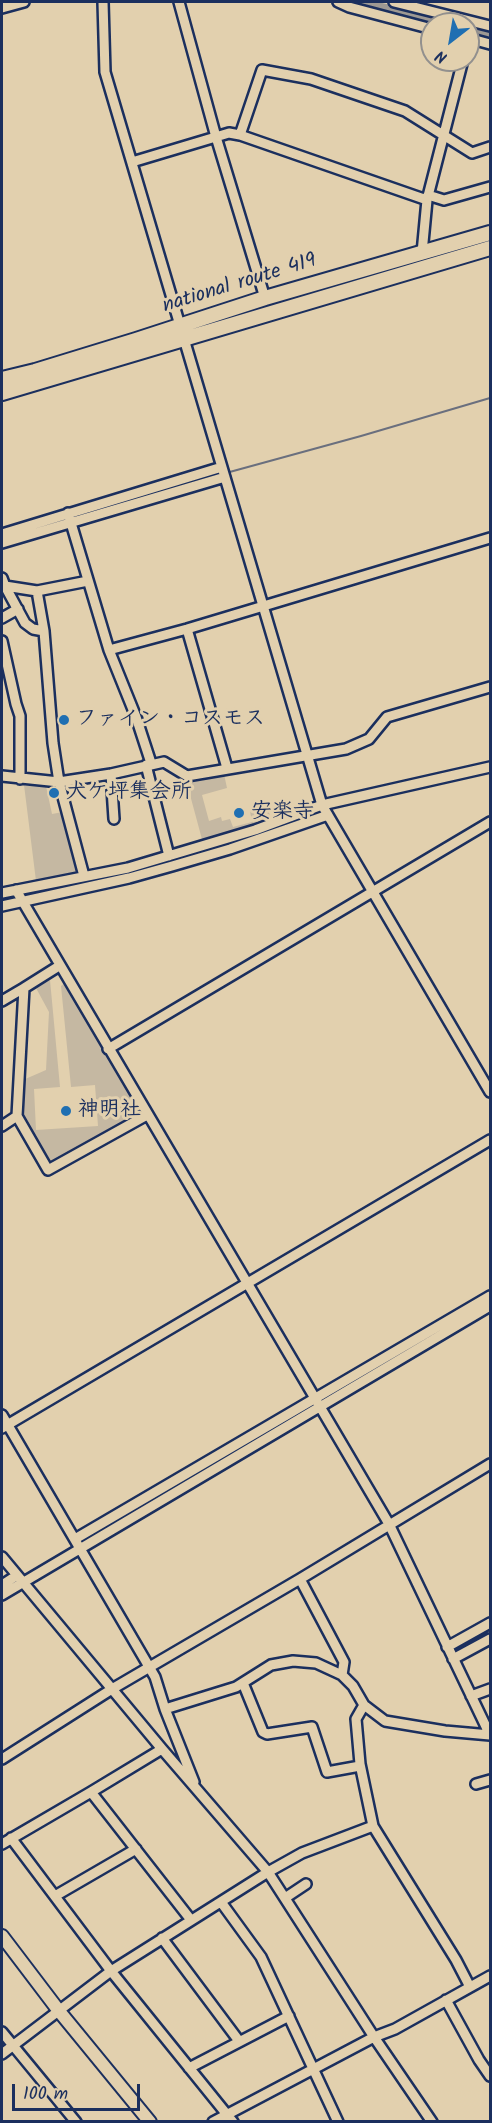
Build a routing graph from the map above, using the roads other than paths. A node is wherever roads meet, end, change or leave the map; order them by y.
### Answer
1 (24, 2) edge
2 (103, 2) edge
3 (179, 2) edge
4 (338, 2) edge
5 (394, 2) edge
6 (406, 3) edge
7 (2, 8) edge
8 (420, 26) edge
9 (490, 26) edge
10 (460, 72) edge
11 (240, 135) junction
12 (443, 135) junction
13 (216, 137) junction
14 (490, 147) edge
15 (132, 162) junction
16 (490, 187) edge
17 (427, 198) junction
18 (490, 232) edge
19 (490, 248) edge
20 (422, 253) junction
21 (265, 298) junction
22 (182, 333) junction
23 (2, 380) edge
24 (2, 393) edge
25 (224, 472) junction
26 (69, 518) junction
27 (2, 534) edge
28 (490, 537) edge
29 (2, 543) edge
30 (3, 580) edge
31 (88, 581) junction
32 (37, 591) junction
33 (263, 606) junction
34 (18, 609) junction
35 (2, 618) edge
36 (187, 629) junction
37 (44, 631) junction
38 (2, 641) edge
39 (109, 650) junction
40 (490, 687) edge
41 (307, 755) junction
42 (149, 764) junction
43 (490, 767) edge
44 (227, 768) junction
45 (111, 774) junction
46 (2, 776) edge
47 (20, 779) junction
48 (59, 782) junction
49 (322, 805) junction
50 (328, 815) junction
51 (114, 819) dead end
52 (490, 822) edge
53 (169, 856) junction
54 (84, 876) junction
55 (16, 890) junction
56 (372, 892) junction
57 (2, 893) edge
58 (22, 902) junction
59 (2, 906) edge
60 (59, 966) junction
61 (24, 988) junction
62 (2, 1001) edge
63 (108, 1048) junction
64 (490, 1092) edge
65 (147, 1115) junction
66 (17, 1116) junction
67 (2, 1126) edge
68 (490, 1140) edge
69 (246, 1283) junction
70 (490, 1296) edge
71 (490, 1306) edge
72 (317, 1403) junction
73 (2, 1415) edge
74 (4, 1426) edge
75 (490, 1464) edge
76 (389, 1524) junction
77 (77, 1544) junction
78 (2, 1557) edge
79 (19, 1579) junction
80 (300, 1579) junction
81 (2, 1585) edge
82 (2, 1594) edge
83 (490, 1623) edge
84 (490, 1639) edge
85 (447, 1647) junction
86 (453, 1659) junction
87 (150, 1668) junction
88 (342, 1675) junction
89 (243, 1683) junction
90 (112, 1689) junction
91 (490, 1689) edge
92 (471, 1696) junction
93 (364, 1705) junction
94 (165, 1709) junction
95 (490, 1735) edge
96 (490, 1740) edge
97 (162, 1749) junction
98 (2, 1759) edge
99 (360, 1766) junction
100 (490, 1780) edge
101 (476, 1784) dead end
102 (197, 1788) junction
103 (91, 1792) junction
104 (373, 1826) junction
105 (11, 1838) junction
106 (2, 1844) edge
107 (136, 1849) junction
108 (268, 1872) junction
109 (306, 1884) dead end
110 (55, 1896) junction
111 (285, 1898) junction
112 (221, 1902) junction
113 (191, 1920) junction
114 (2, 1936) edge
115 (162, 1938) junction
116 (111, 1971) junction
117 (490, 1976) edge
118 (470, 1987) junction
119 (446, 2000) junction
120 (59, 2011) junction
121 (289, 2016) junction
122 (2, 2032) edge
123 (374, 2037) junction
124 (239, 2041) junction
125 (13, 2047) junction
126 (2, 2054) edge
127 (189, 2068) junction
128 (314, 2069) junction
129 (490, 2076) edge
130 (230, 2118) edge
131 (76, 2121) edge
132 (150, 2121) edge
133 (213, 2121) edge
134 (338, 2121) edge
135 (432, 2121) edge

1 - 7 street
2 - 15 street
3 - 13 street
4 - 8 street
5 - 6 street
6 - 9 street
10 - 12 street
11 - 12 street
11 - 13 street
11 - 17 street
12 - 14 street
12 - 17 street
13 - 15 street
13 - 21 street
15 - 22 street
16 - 17 street
17 - 20 street
18 - 20 highway, national route 419
19 - 22 highway, national route 419
20 - 21 highway, national route 419
21 - 22 highway, national route 419
22 - 23 highway, national route 419
22 - 24 highway, national route 419
22 - 25 street
25 - 26 street
25 - 33 street
26 - 27 street
26 - 29 street
26 - 31 street
28 - 33 street
30 - 32 street
30 - 34 street
31 - 32 street
31 - 39 street
32 - 37 street
33 - 36 street
33 - 41 street
34 - 35 street
34 - 37 street
36 - 39 street
36 - 44 street
37 - 48 street
38 - 47 street
39 - 42 street
40 - 41 street
41 - 44 street
41 - 49 street
42 - 44 street
42 - 45 street
42 - 53 street
43 - 49 street
45 - 48 street
45 - 51 street
46 - 47 street
47 - 48 street
48 - 54 street
49 - 50 street
49 - 53 street
50 - 56 street
50 - 58 street
52 - 56 street
53 - 54 street
54 - 55 street
55 - 57 street
55 - 58 street
56 - 63 street
56 - 64 street
58 - 59 street
58 - 60 street
60 - 61 street
60 - 63 street
61 - 62 street
61 - 66 street
63 - 65 street
65 - 66 street
65 - 69 street
66 - 67 street
68 - 69 street
69 - 72 street
69 - 74 street
70 - 72 street
71 - 72 street
72 - 76 street
72 - 77 street
73 - 74 street
74 - 77 street
75 - 76 street
76 - 80 street
76 - 85 street
77 - 79 street
77 - 87 street
78 - 79 street
79 - 81 street
79 - 82 street
79 - 90 street
80 - 87 street
80 - 88 street
83 - 85 street
84 - 86 street
85 - 86 street
86 - 92 street
87 - 90 street
87 - 94 street
88 - 89 street
88 - 93 street
89 - 94 street
89 - 99 street
90 - 97 street
90 - 98 street
91 - 92 street
92 - 95 street
93 - 95 street
93 - 99 street
94 - 102 street
95 - 96 street
97 - 102 street
97 - 103 street
99 - 104 street
100 - 101 street
102 - 108 street
103 - 105 street
103 - 107 street
104 - 108 street
104 - 118 street
105 - 106 street
105 - 110 street
107 - 110 street
107 - 113 street
108 - 111 street
108 - 112 street
109 - 111 street
110 - 116 street
111 - 123 street
112 - 113 street
112 - 121 street
113 - 115 street
114 - 120 main road
115 - 116 street
115 - 124 street
116 - 120 street
116 - 127 street
117 - 118 street
118 - 119 street
119 - 123 street
119 - 129 street
120 - 125 street
120 - 132 main road
121 - 124 street
121 - 128 street
122 - 125 street
123 - 128 street
123 - 135 street
124 - 127 street
125 - 126 street
125 - 131 street
127 - 130 street
128 - 130 street
128 - 134 street
130 - 133 street

